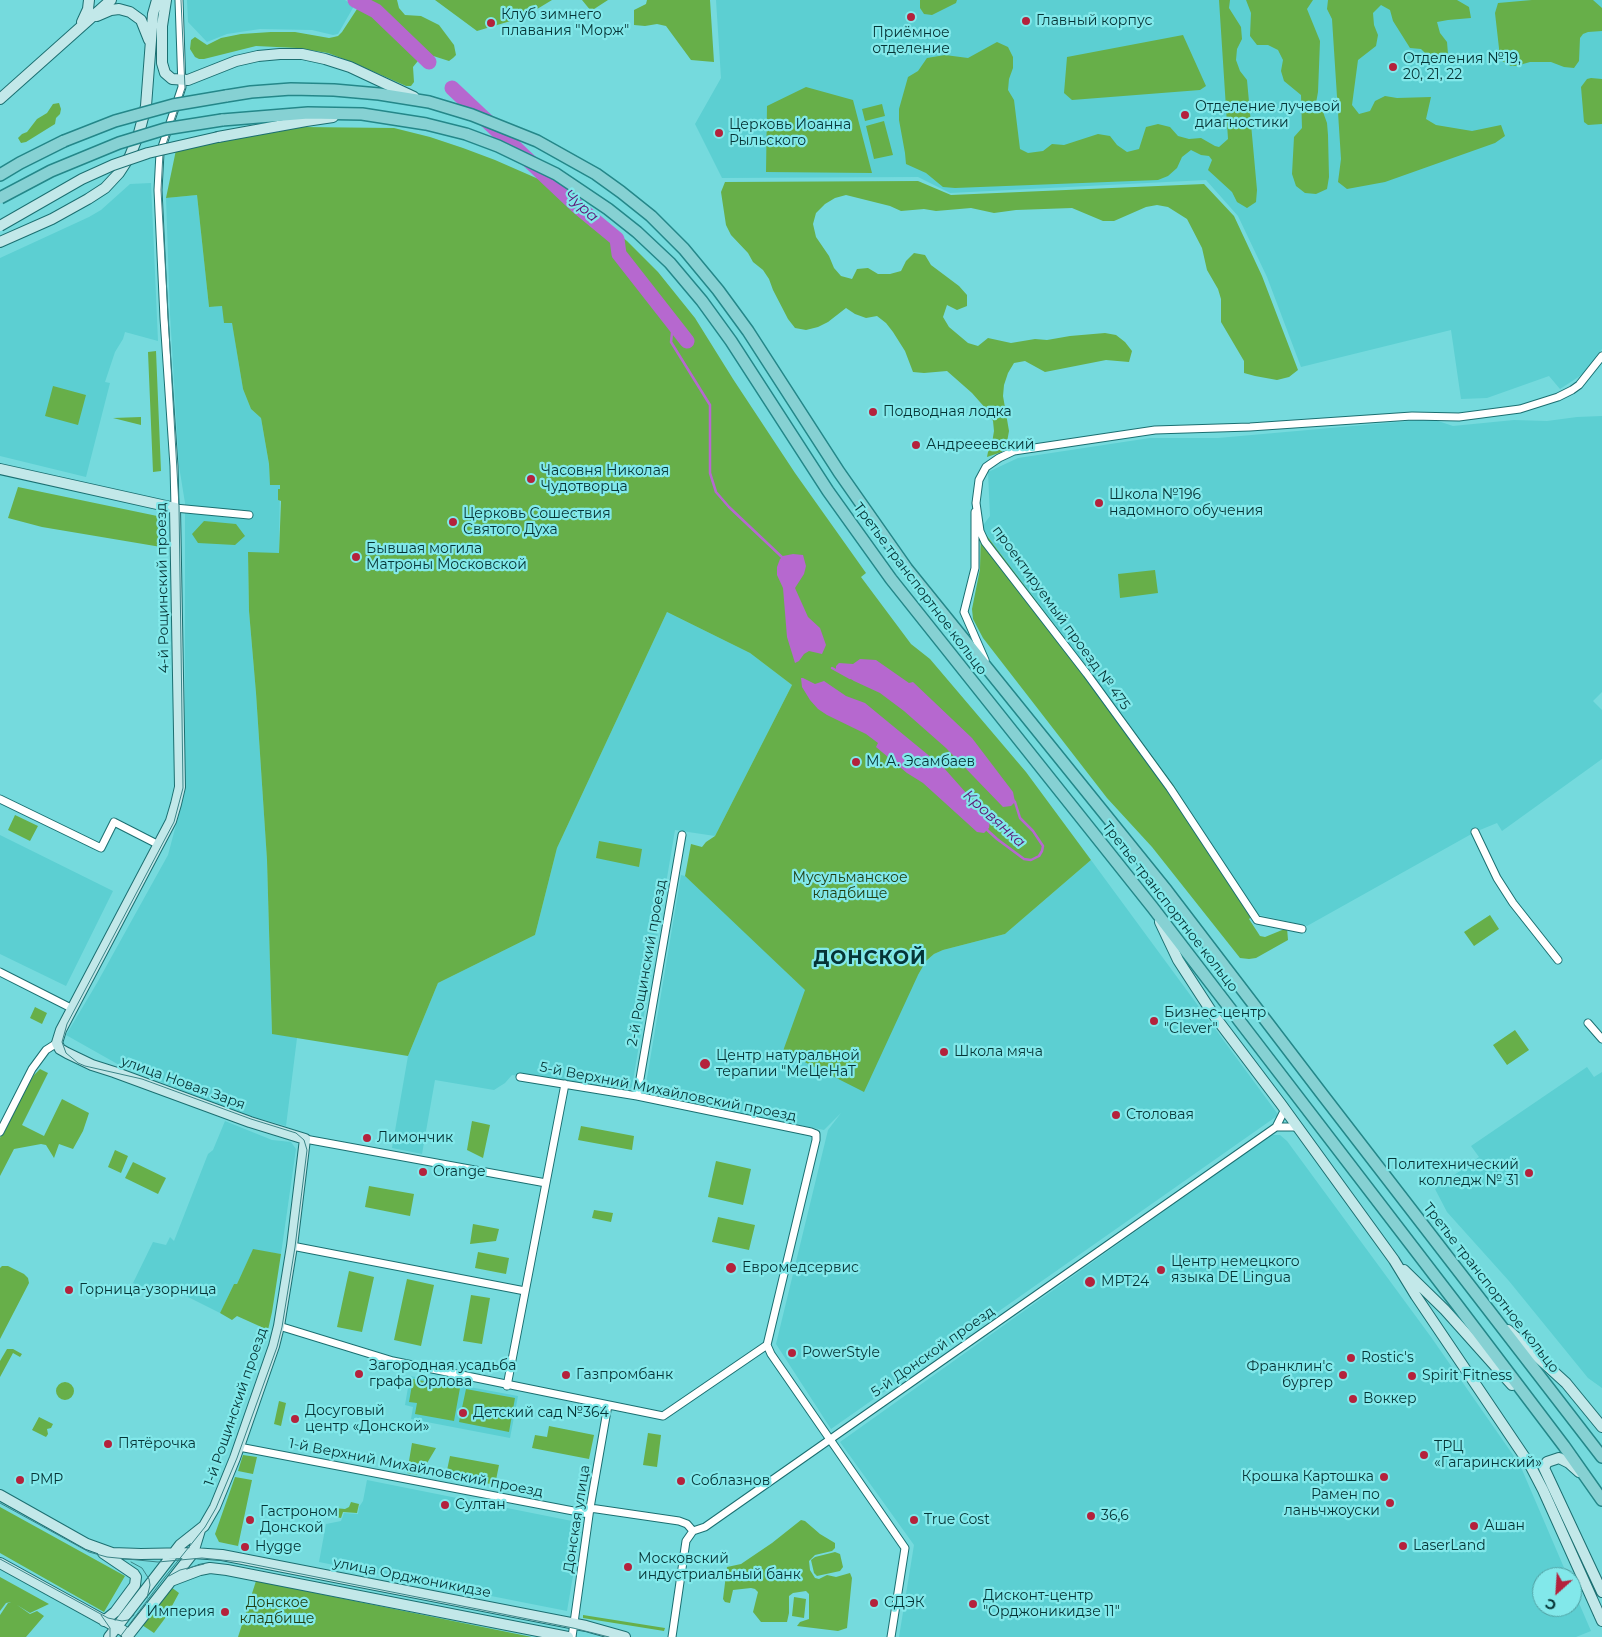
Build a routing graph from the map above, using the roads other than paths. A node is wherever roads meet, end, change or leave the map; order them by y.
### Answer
1 (89, 0) edge
2 (111, 0) edge
3 (157, 0) edge
4 (166, 0) edge
5 (179, 0) edge
6 (79, 27) junction
7 (150, 49) junction
8 (182, 81) junction
9 (0, 99) edge
10 (425, 101) junction
11 (362, 114) junction
12 (64, 141) junction
13 (0, 166) edge
14 (0, 175) edge
15 (0, 198) edge
16 (0, 226) edge
17 (0, 242) edge
18 (1602, 356) edge
19 (0, 469) edge
20 (976, 503) junction
21 (175, 508) junction
22 (249, 515) dead end
23 (991, 674) junction
24 (0, 799) edge
25 (1475, 832) dead end
26 (682, 835) dead end
27 (159, 845) junction
28 (1153, 908) junction
29 (1302, 929) dead end
30 (1558, 960) dead end
31 (0, 972) edge
32 (72, 1009) junction
33 (1588, 1022) dead end
34 (1602, 1039) edge
35 (57, 1043) junction
36 (520, 1078) dead end
37 (565, 1084) junction
38 (637, 1096) junction
39 (1284, 1109) junction
40 (1276, 1127) junction
41 (1296, 1127) junction
42 (0, 1132) edge
43 (305, 1139) junction
44 (546, 1183) junction
45 (292, 1246) junction
46 (1394, 1260) junction
47 (525, 1291) junction
48 (1494, 1317) junction
49 (279, 1326) junction
50 (767, 1345) junction
51 (506, 1386) junction
52 (608, 1405) junction
53 (1602, 1427) edge
54 (1552, 1431) junction
55 (830, 1440) junction
56 (239, 1447) junction
57 (1602, 1457) edge
58 (0, 1496) edge
59 (1600, 1498) edge
60 (590, 1511) junction
61 (200, 1530) junction
62 (693, 1531) junction
63 (96, 1548) junction
64 (174, 1553) junction
65 (193, 1553) junction
66 (186, 1561) junction
67 (0, 1563) edge
68 (200, 1570) junction
69 (171, 1581) junction
70 (1602, 1592) edge
71 (104, 1621) junction
72 (1602, 1621) edge
73 (574, 1624) junction
74 (117, 1627) junction
75 (128, 1636) edge
76 (109, 1637) edge
77 (570, 1637) edge
78 (625, 1637) edge
79 (672, 1637) edge
80 (891, 1637) edge

1 - 6 main road
2 - 6 main road
3 - 7 main road
4 - 8 main road
5 - 8 street, 4-й Рощинский проезд
6 - 7 main road
6 - 9 main road
7 - 17 main road
8 - 10 main road
8 - 21 street, 4-й Рощинский проезд
10 - 12 main road, Третье транспортное кольцо, bridge
10 - 23 main road, Третье транспортное кольцо
11 - 15 main road, Третье транспортное кольцо, bridge
11 - 16 main road, bridge
11 - 28 main road, Третье транспортное кольцо
12 - 13 main road
12 - 14 main road, Третье транспортное кольцо
18 - 20 street, проектируемый проезд № 475
19 - 21 main road
20 - 23 street
20 - 29 street, проектируемый проезд № 475
21 - 22 street
21 - 27 main road, 4-й Рощинский проезд
23 - 48 main road, Третье транспортное кольцо
24 - 27 street
25 - 30 street
26 - 38 street, 2-й Рощинский проезд
27 - 32 main road, 4-й Рощинский проезд
28 - 39 main road
28 - 54 main road, Третье транспортное кольцо
31 - 32 street
32 - 35 main road, 4-й Рощинский проезд
33 - 34 street
35 - 42 street, 4-й Рощинский проезд
35 - 43 main road, улица Новая Заря
36 - 37 street, 5-й Верхний Михайловский проезд
37 - 38 street, 5-й Верхний Михайловский проезд
37 - 44 street
38 - 50 street, 5-й Верхний Михайловский проезд
39 - 40 street
39 - 41 main road
40 - 41 street
40 - 55 street, 5-й Донской проезд
41 - 46 main road
43 - 44 street
43 - 45 main road, 1-й Рощинский проезд
44 - 47 street
45 - 47 street
45 - 49 main road, 1-й Рощинский проезд
46 - 54 main road
46 - 72 main road
47 - 51 street
48 - 53 main road
48 - 57 main road, Третье транспортное кольцо
49 - 51 street
49 - 56 main road, 1-й Рощинский проезд
50 - 52 street
50 - 55 street
51 - 52 street
52 - 60 street, Донская улица
54 - 59 main road, Третье транспортное кольцо
55 - 62 street, 5-й Донской проезд
55 - 80 street
56 - 60 street, 1-й Верхний Михайловский проезд
56 - 61 main road, 1-й Рощинский проезд
58 - 63 main road
59 - 70 main road
60 - 62 street, 1-й Верхний Михайловский проезд
60 - 73 street, Донская улица
61 - 64 main road, 1-й Рощинский проезд
61 - 65 main road, 1-й Рощинский проезд
62 - 79 street
63 - 64 main road, улица Орджоникидзе
63 - 71 main road
64 - 65 main road, улица Орджоникидзе
64 - 66 main road
64 - 74 main road, 1-й Рощинский проезд
65 - 66 main road
65 - 73 main road, улица Орджоникидзе
66 - 68 main road
66 - 69 main road
67 - 71 main road
68 - 69 main road, улица Орджоникидзе
68 - 77 main road, улица Орджоникидзе
69 - 75 main road
71 - 74 main road
73 - 77 street, Донская улица
73 - 78 main road, улица Орджоникидзе
74 - 75 main road
74 - 76 main road, 1-й Рощинский проезд

